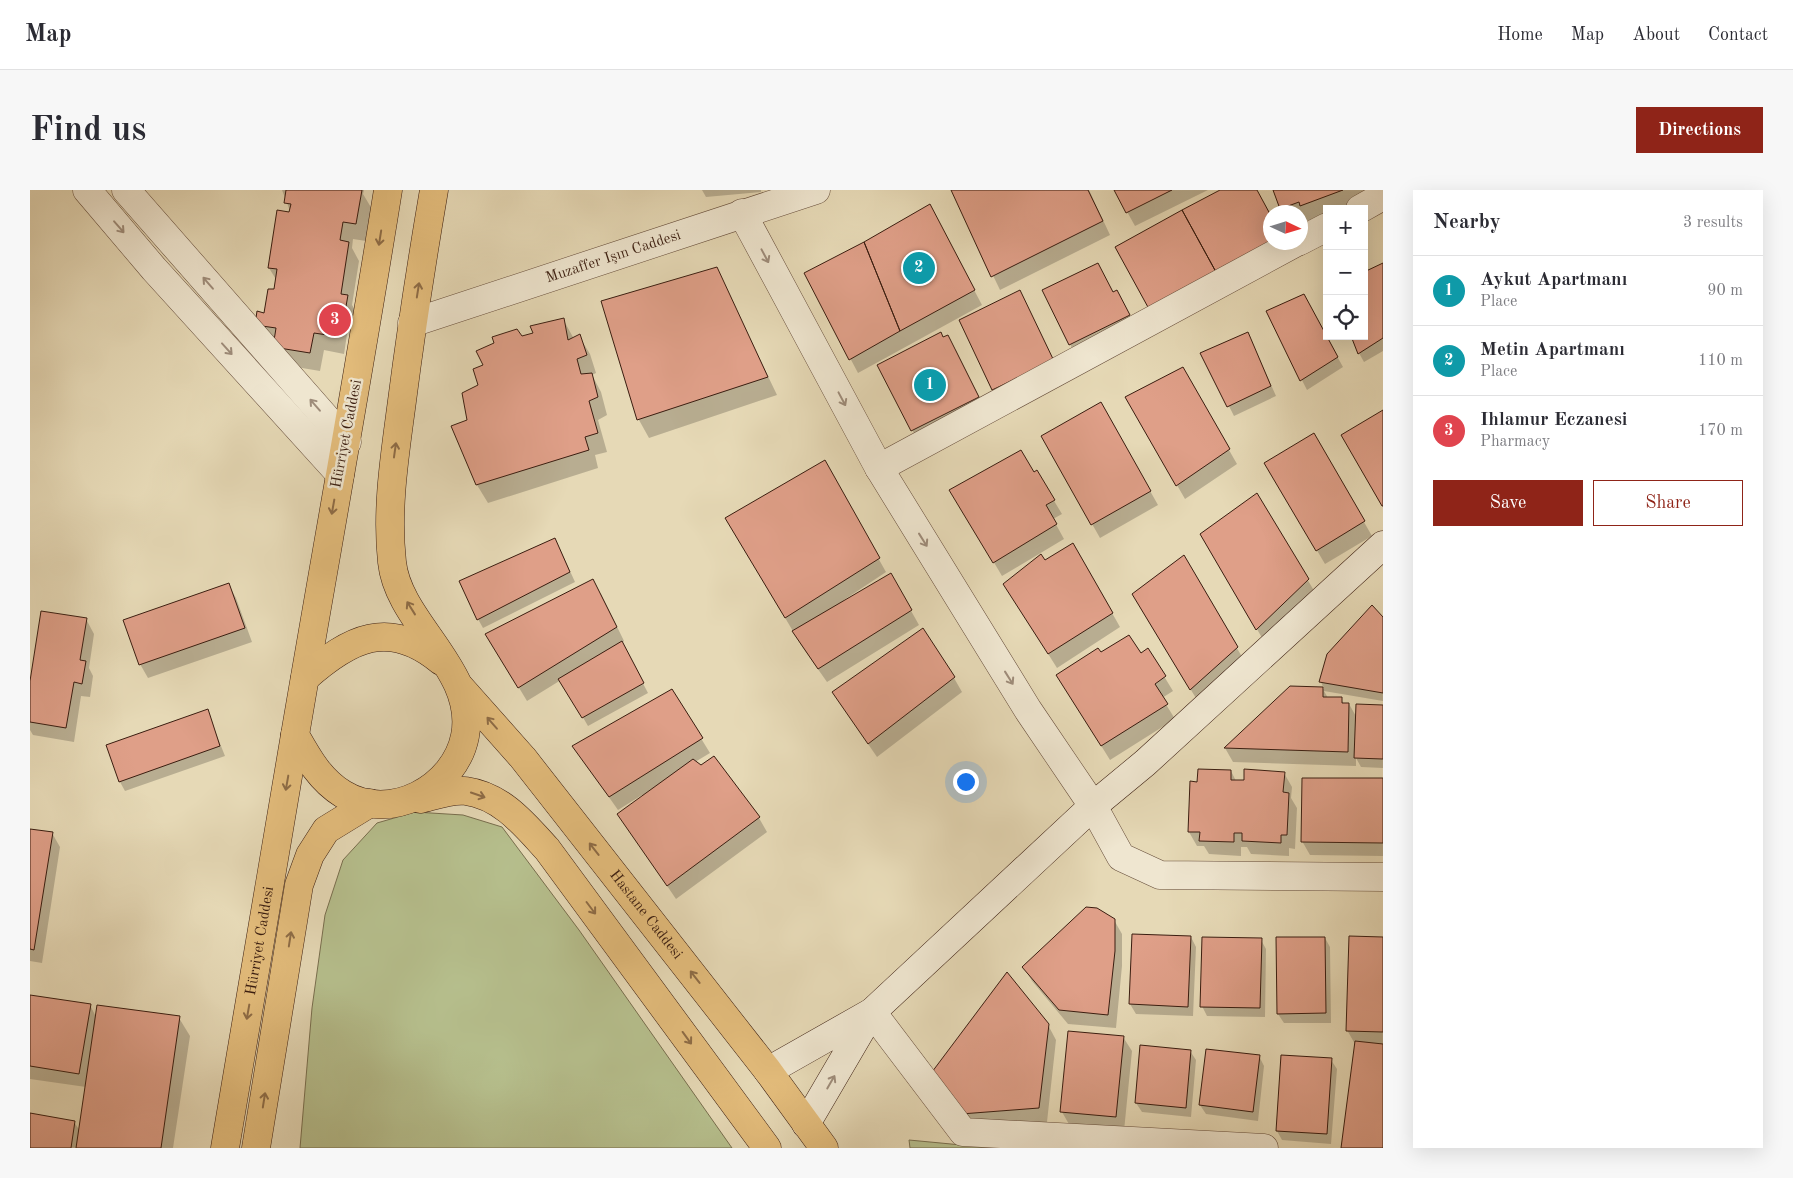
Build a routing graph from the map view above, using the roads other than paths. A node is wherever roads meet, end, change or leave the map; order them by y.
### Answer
1 (87, 190) edge
2 (126, 190) edge
3 (388, 190) edge
4 (434, 190) edge
5 (816, 190) edge
6 (1383, 196) edge
7 (1367, 205) edge
8 (742, 213) junction
9 (1323, 229) edge
10 (1308, 237) edge
11 (1284, 250) edge
12 (412, 323) junction
13 (347, 442) junction
14 (879, 468) junction
15 (340, 474) junction
16 (1383, 544) edge
17 (452, 675) junction
18 (305, 678) junction
19 (295, 735) junction
20 (383, 803) junction
21 (1093, 806) junction
22 (1383, 877) edge
23 (872, 1012) junction
24 (768, 1071) junction
25 (806, 1124) junction
26 (969, 1140) edge
27 (225, 1148) edge
28 (256, 1148) edge
29 (767, 1148) edge
30 (824, 1148) edge
31 (1264, 1148) edge

1 -> 15 street
13 -> 2 street
3 -> 13 main road, Hürriyet Caddesi
12 -> 4 main road, Hürriyet Caddesi
5 - 8 street, Muzaffer Işın Caddesi
6 - 7 street
8 - 12 street, Muzaffer Işın Caddesi
8 -> 14 street
9 - 10 street
11 - 14 street
17 -> 12 main road, Hürriyet Caddesi
13 - 15 main road, Hürriyet Caddesi
14 -> 21 street
15 -> 18 main road, Hürriyet Caddesi
16 - 21 street
17 - 18 main road
17 - 20 main road, Hürriyet Caddesi
24 -> 17 main road, Hastane Caddesi
18 - 19 main road, Hürriyet Caddesi
19 - 20 main road
19 -> 27 main road, Hürriyet Caddesi
28 -> 20 main road, Hürriyet Caddesi
20 -> 29 main road
21 - 22 street
21 - 23 street
23 - 24 street
25 -> 23 street
23 - 26 street
24 - 25 main road, Hastane Caddesi
25 - 30 main road, Hastane Caddesi
26 - 31 street

